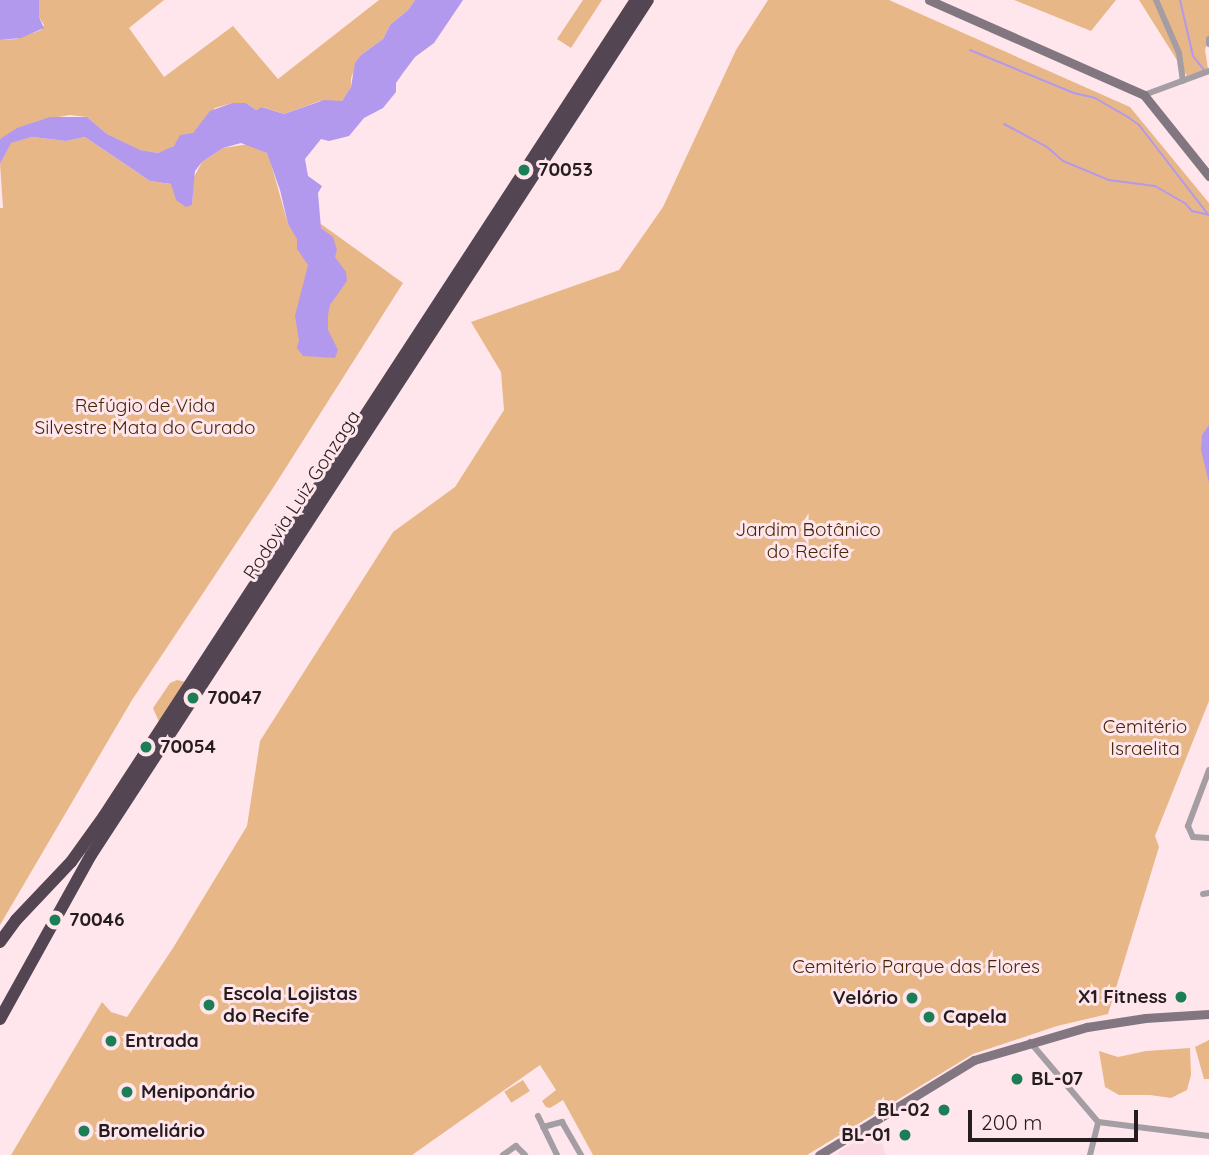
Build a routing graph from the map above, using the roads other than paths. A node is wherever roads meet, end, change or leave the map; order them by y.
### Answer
1 (636, 0) edge
2 (649, 0) edge
3 (929, 0) edge
4 (1156, 0) edge
5 (1209, 71) edge
6 (1183, 81) junction
7 (1144, 95) junction
8 (1209, 176) edge
9 (1209, 770) edge
10 (1209, 838) edge
11 (0, 942) edge
12 (5, 1004) edge
13 (1209, 1014) edge
14 (0, 1019) edge
15 (1030, 1042) junction
16 (538, 1116) dead end
17 (1098, 1122) junction
18 (543, 1127) junction
19 (1209, 1136) edge
20 (832, 1152) edge
21 (503, 1155) edge
22 (525, 1155) edge
23 (557, 1155) edge
24 (581, 1155) edge
25 (819, 1155) edge
26 (1090, 1155) edge

1 - 11 highway, Rodovia Luiz Gonzaga
2 - 12 highway, Rodovia Luiz Gonzaga
3 - 7 main road
4 - 6 street
5 - 6 street
6 - 7 street
7 - 8 main road
9 - 10 street
12 - 14 highway, Rodovia Luiz Gonzaga
13 - 15 main road
15 - 17 street
15 - 20 main road
16 - 18 street
17 - 19 street
17 - 26 street
18 - 23 street
18 - 24 street
20 - 25 main road
21 - 22 street

